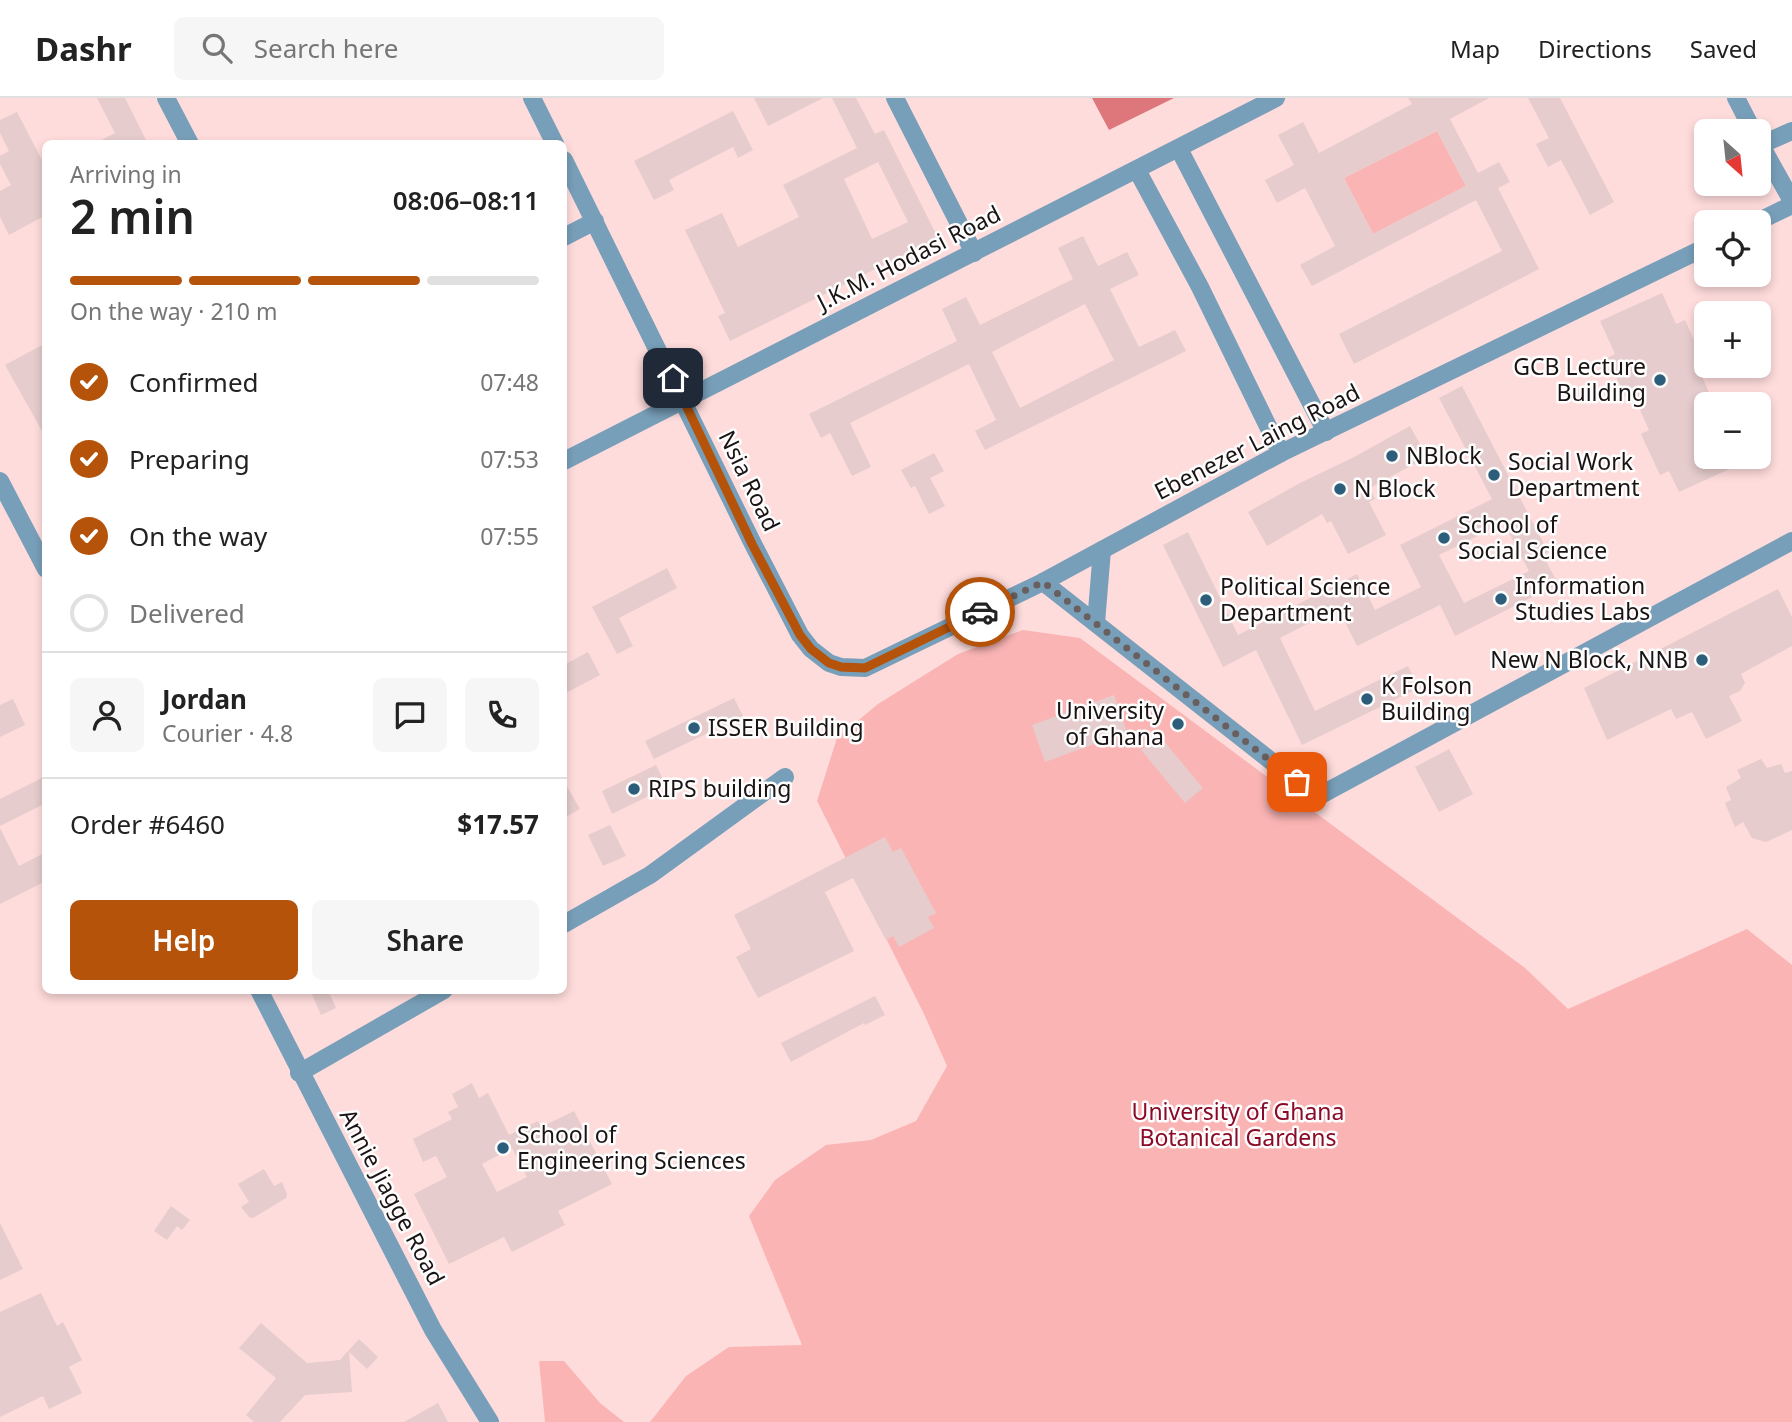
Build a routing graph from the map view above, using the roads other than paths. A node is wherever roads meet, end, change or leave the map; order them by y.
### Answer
1 (166, 98) edge
2 (532, 98) edge
3 (895, 98) edge
4 (1276, 98) edge
5 (1736, 98) edge
6 (1747, 119) edge
7 (1792, 131) edge
8 (1771, 136) edge
9 (188, 140) edge
10 (553, 140) edge
11 (1179, 149) junction
12 (1771, 165) edge
13 (567, 166) edge
14 (1137, 170) junction
15 (1792, 203) edge
16 (1771, 214) edge
17 (596, 221) junction
18 (567, 236) edge
19 (974, 253) junction
20 (1694, 253) edge
21 (684, 400) junction
22 (1326, 432) junction
23 (1281, 453) junction
24 (567, 459) edge
25 (0, 481) edge
26 (1792, 541) edge
27 (1102, 550) junction
28 (42, 561) edge
29 (1043, 582) junction
30 (1096, 624) junction
31 (829, 663) joint
32 (785, 777) dead end
33 (567, 922) edge
34 (261, 994) edge
35 (437, 994) edge
36 (299, 1073) junction
37 (490, 1422) edge

1 - 9 street
2 - 10 street
3 - 19 street
4 - 11 street, J.K.M. Hodasi Road
5 - 6 street
7 - 8 street
11 - 14 street, J.K.M. Hodasi Road
11 - 22 street
12 - 15 street
13 - 17 street, Nsia Road
14 - 19 street, J.K.M. Hodasi Road
14 - 23 street
15 - 16 street
17 - 18 street
17 - 21 street, Nsia Road
19 - 21 street, J.K.M. Hodasi Road
20 - 22 street, Ebenezer Laing Road
21 - 24 street, J.K.M. Hodasi Road
21 - 31 street, Nsia Road
22 - 23 street, Ebenezer Laing Road
23 - 27 street, Ebenezer Laing Road
25 - 28 street
26 - 30 street
27 - 29 street, Ebenezer Laing Road
27 - 30 street
29 - 30 street
29 - 31 street, Ebenezer Laing Road
32 - 33 street
34 - 36 street, Annie Jiagge Road
35 - 36 street
36 - 37 street, Annie Jiagge Road

